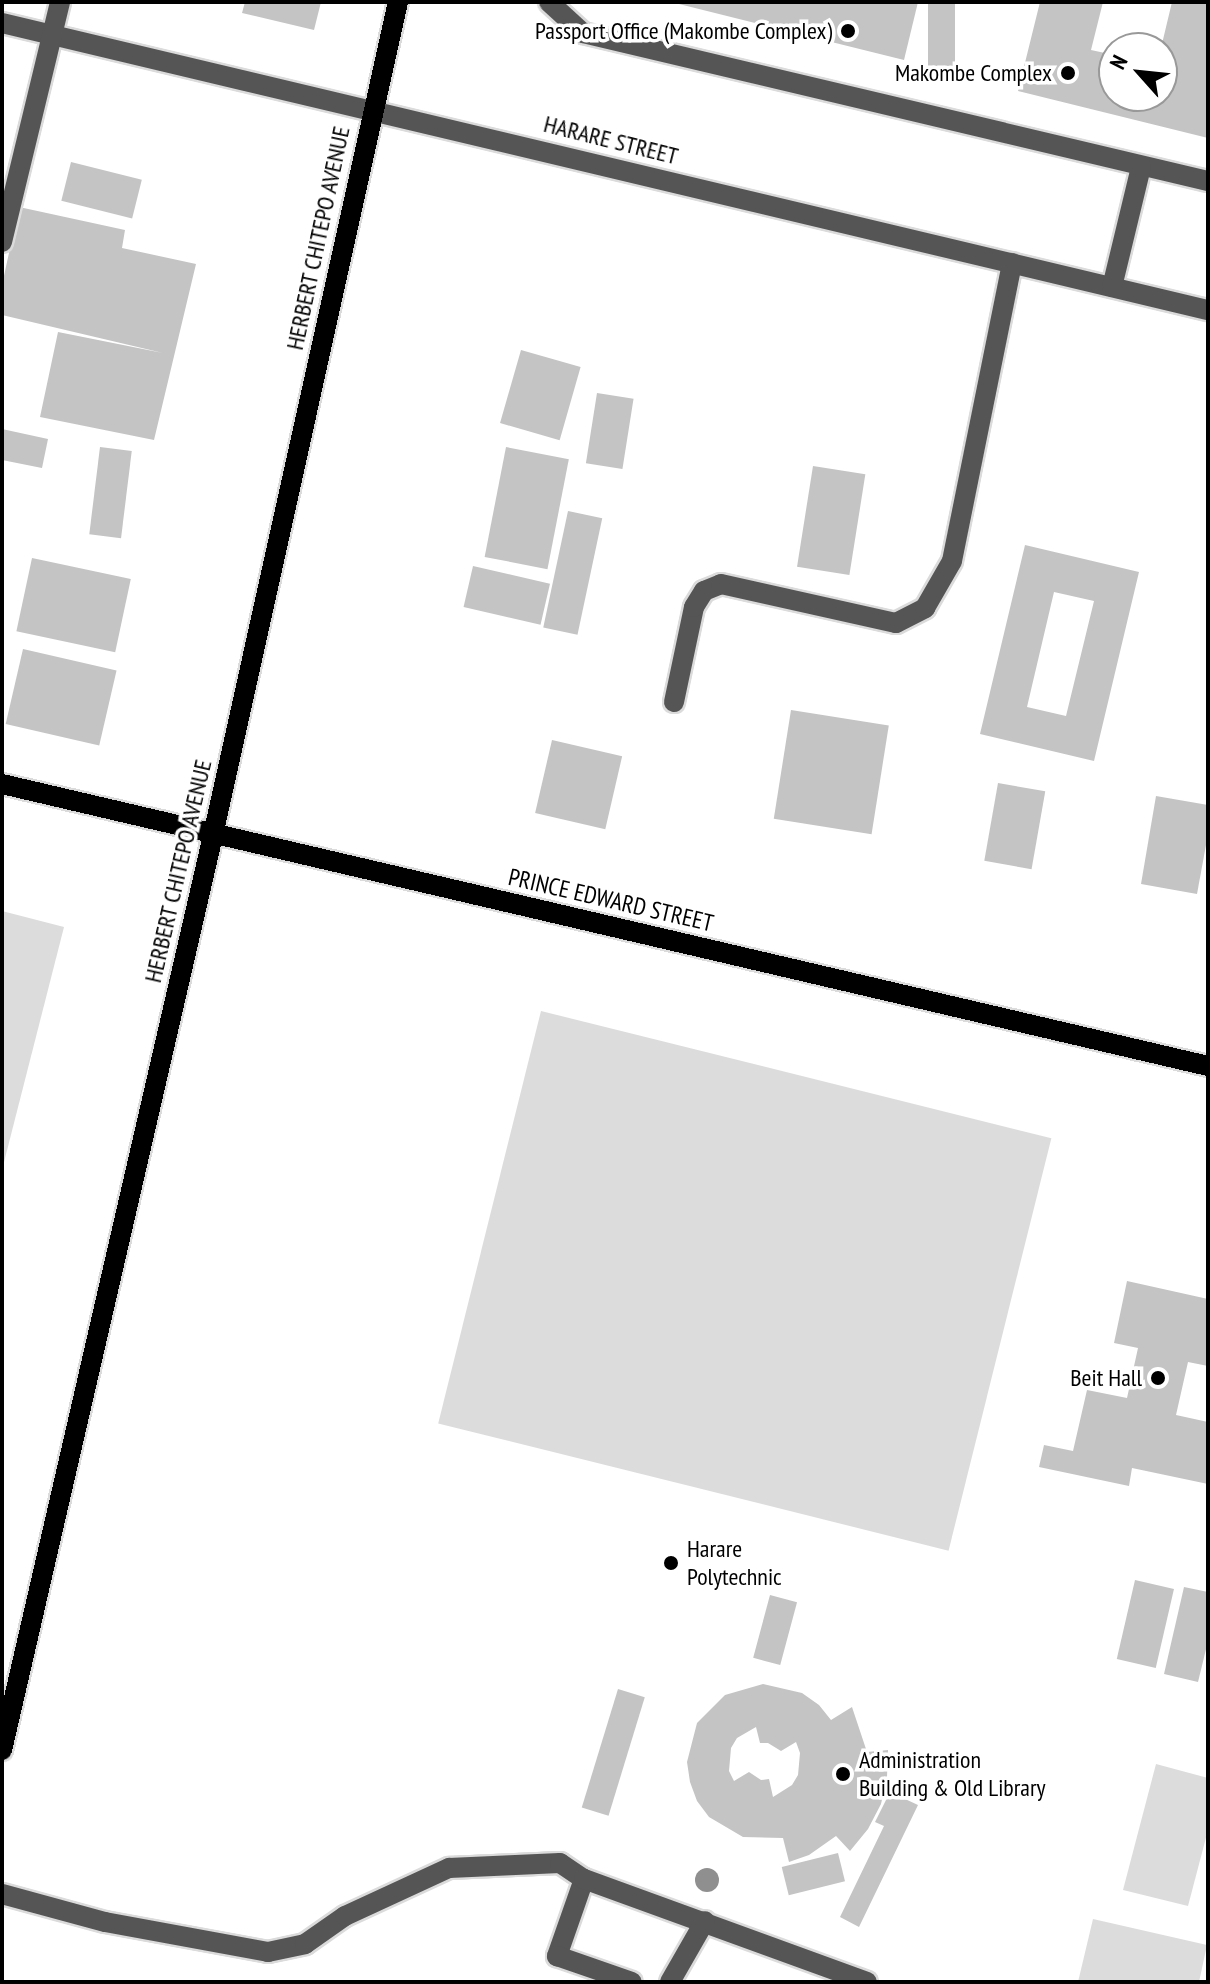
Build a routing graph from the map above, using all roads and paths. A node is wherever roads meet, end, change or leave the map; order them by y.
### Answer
1 (60, 2) edge
2 (398, 2) edge
3 (549, 2) edge
4 (2, 23) edge
5 (52, 34) junction
6 (373, 109) junction
7 (1141, 167) junction
8 (1208, 181) edge
9 (2, 242) edge
10 (1012, 263) junction
11 (1112, 287) junction
12 (1208, 310) edge
13 (674, 702) dead end
14 (2, 784) edge
15 (213, 835) junction
16 (1208, 1066) edge
17 (2, 1750) edge
18 (584, 1879) junction
19 (2, 1894) edge
20 (705, 1921) junction
21 (632, 1982) edge
22 (670, 1982) edge
23 (867, 1982) edge

1 - 5 street
2 - 6 main road, HERBERT CHITEPO AVENUE
3 - 7 street
4 - 5 street, HARARE STREET
5 - 6 street, HARARE STREET
5 - 9 street
6 - 10 street, HARARE STREET
6 - 15 main road, HERBERT CHITEPO AVENUE
7 - 8 street
7 - 11 street
10 - 11 street, HARARE STREET
10 - 13 street
11 - 12 street, HARARE STREET
14 - 15 main road, PRINCE EDWARD STREET
15 - 16 main road, PRINCE EDWARD STREET
15 - 17 main road, HERBERT CHITEPO AVENUE
18 - 19 street
18 - 20 street
18 - 21 street
20 - 22 street
20 - 23 street

